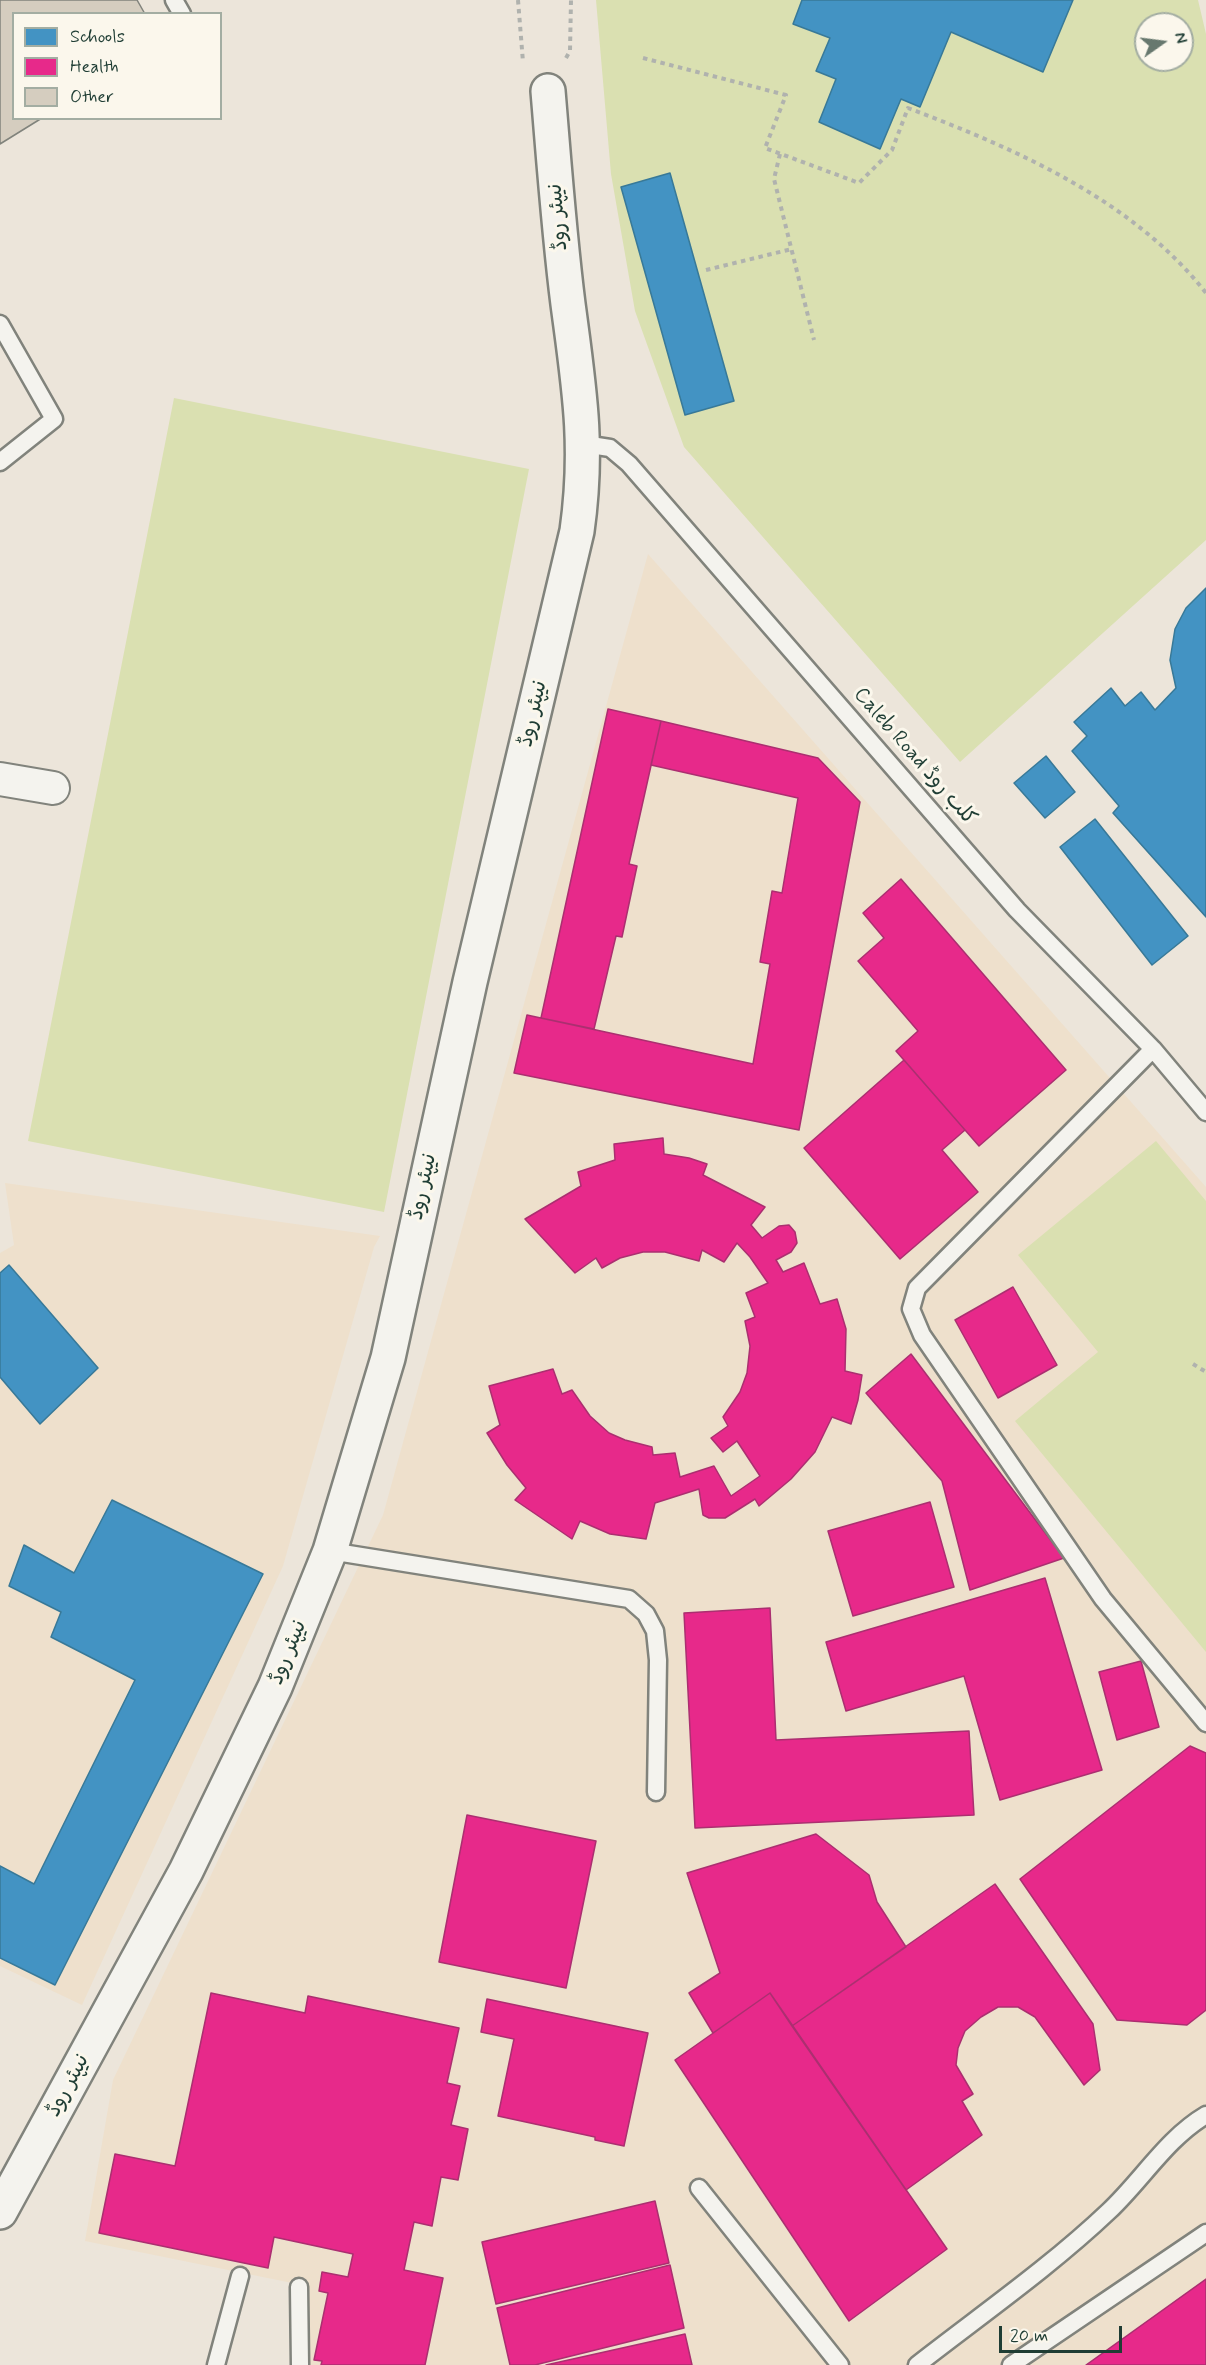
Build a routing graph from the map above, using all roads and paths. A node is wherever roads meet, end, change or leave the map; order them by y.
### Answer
1 (518, 0) edge
2 (571, 0) edge
3 (643, 58) dead end
4 (548, 91) junction
5 (780, 154) junction
6 (792, 249) junction
7 (706, 270) dead end
8 (1206, 293) edge
9 (0, 324) edge
10 (814, 340) dead end
11 (584, 444) junction
12 (0, 462) edge
13 (0, 779) edge
14 (53, 788) dead end
15 (1153, 1049) junction
16 (1206, 1112) edge
17 (1193, 1364) dead end
18 (1206, 1372) edge
19 (330, 1551) junction
20 (1206, 1723) edge
21 (656, 1792) dead end
22 (1206, 2115) edge
23 (699, 2188) dead end
24 (0, 2212) edge
25 (1206, 2233) edge
26 (240, 2276) dead end
27 (299, 2287) dead end
28 (216, 2365) edge
29 (300, 2365) edge
30 (840, 2365) edge
31 (917, 2365) edge
32 (1011, 2365) edge

1 - 4 path
2 - 4 path
3 - 5 path
4 - 11 street, نیپئر روڈ
5 - 6 path
5 - 8 path
6 - 7 path
6 - 10 path
9 - 12 lane
11 - 15 lane, Caleb Road کلب روڈ
11 - 19 street, نیپئر روڈ
13 - 14 street
15 - 16 lane, Caleb Road کلب روڈ
15 - 20 lane
17 - 18 path
19 - 21 lane
19 - 24 street, نیپئر روڈ
22 - 31 lane
23 - 30 lane
25 - 32 lane
26 - 28 lane
27 - 29 lane

